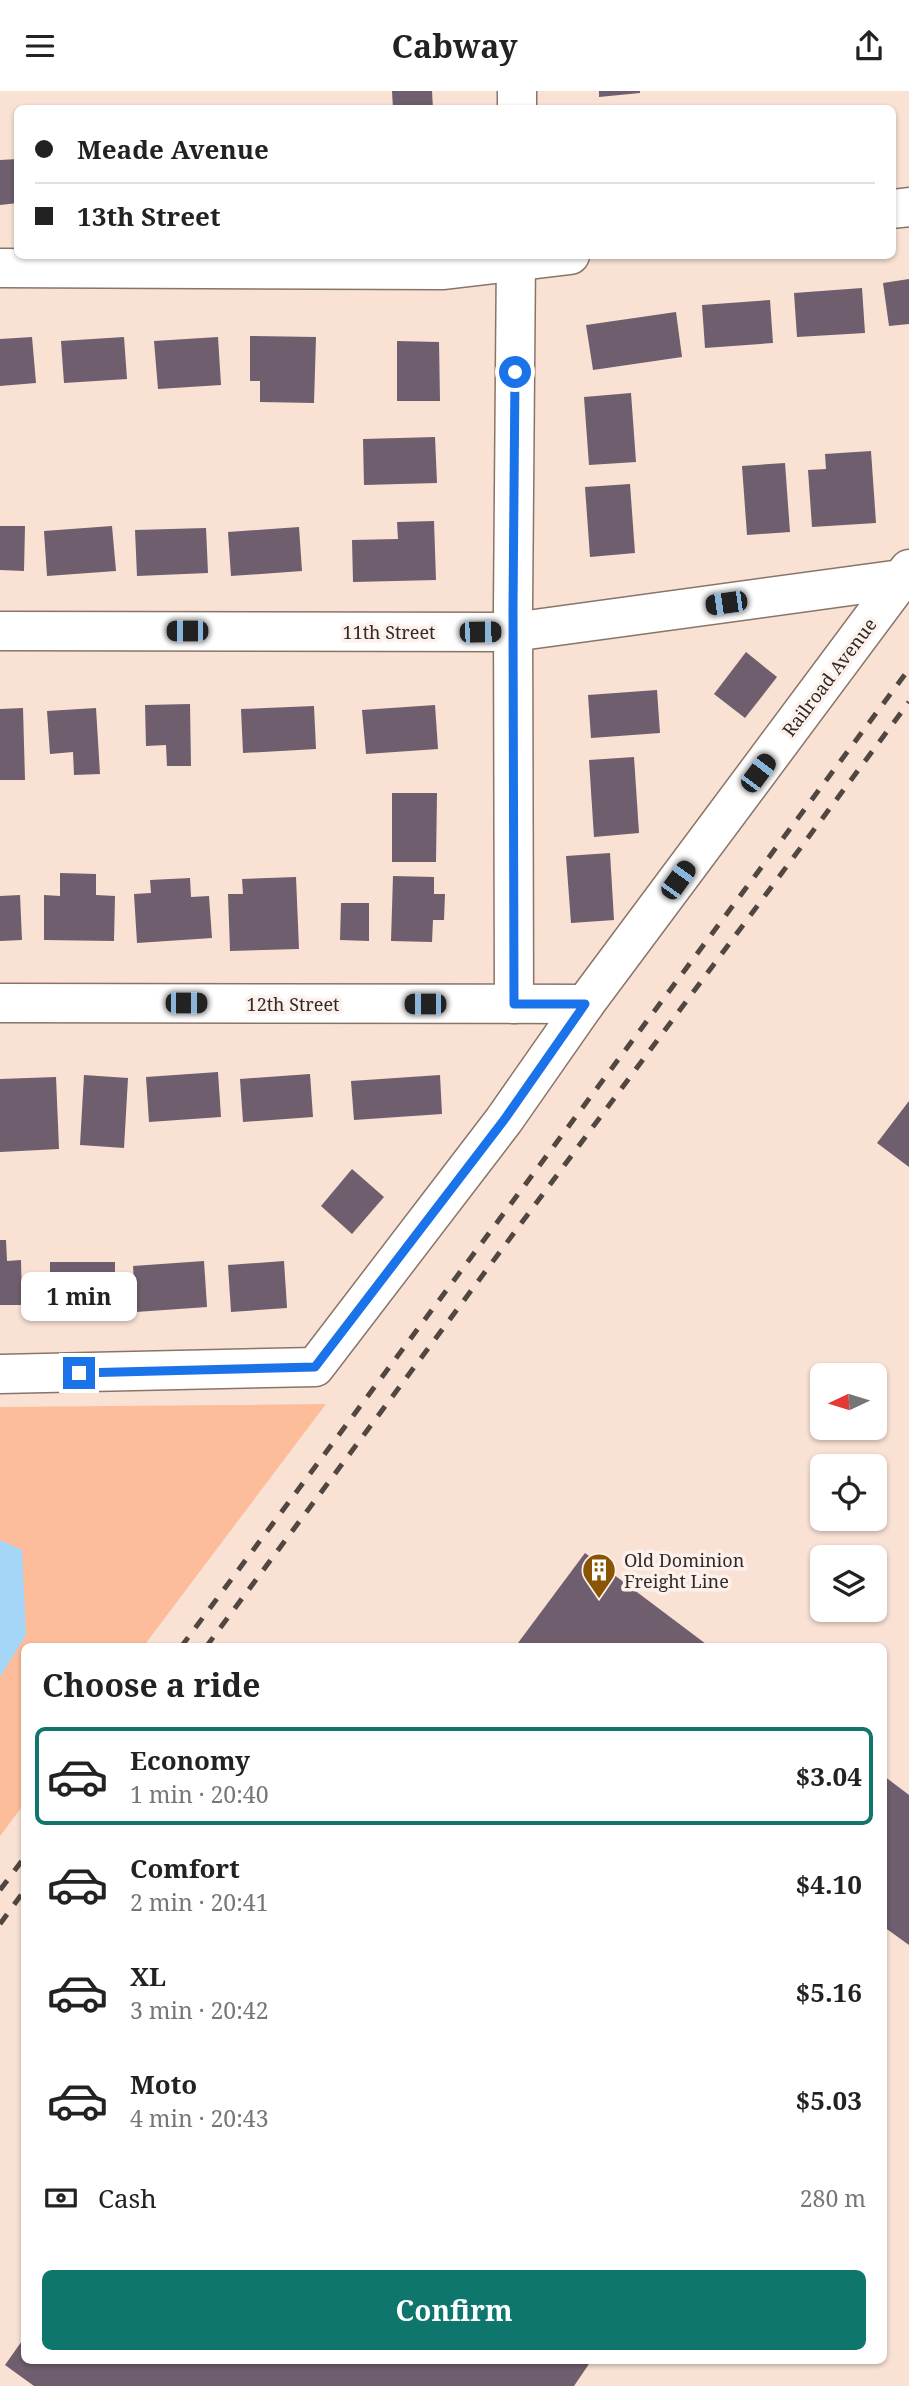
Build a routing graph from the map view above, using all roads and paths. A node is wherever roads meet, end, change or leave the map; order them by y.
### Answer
1 (516, 259) edge
2 (0, 268) edge
3 (905, 574) edge
4 (0, 631) edge
5 (513, 632) junction
6 (0, 1003) edge
7 (514, 1004) junction
8 (585, 1004) junction
9 (0, 1374) edge

1 - 2 street
1 - 5 street
3 - 5 street, 11th Street
3 - 8 street, Railroad Avenue
4 - 5 street, 11th Street
5 - 7 street
6 - 7 street, 12th Street
7 - 8 street, 12th Street
8 - 9 street, Railroad Avenue

